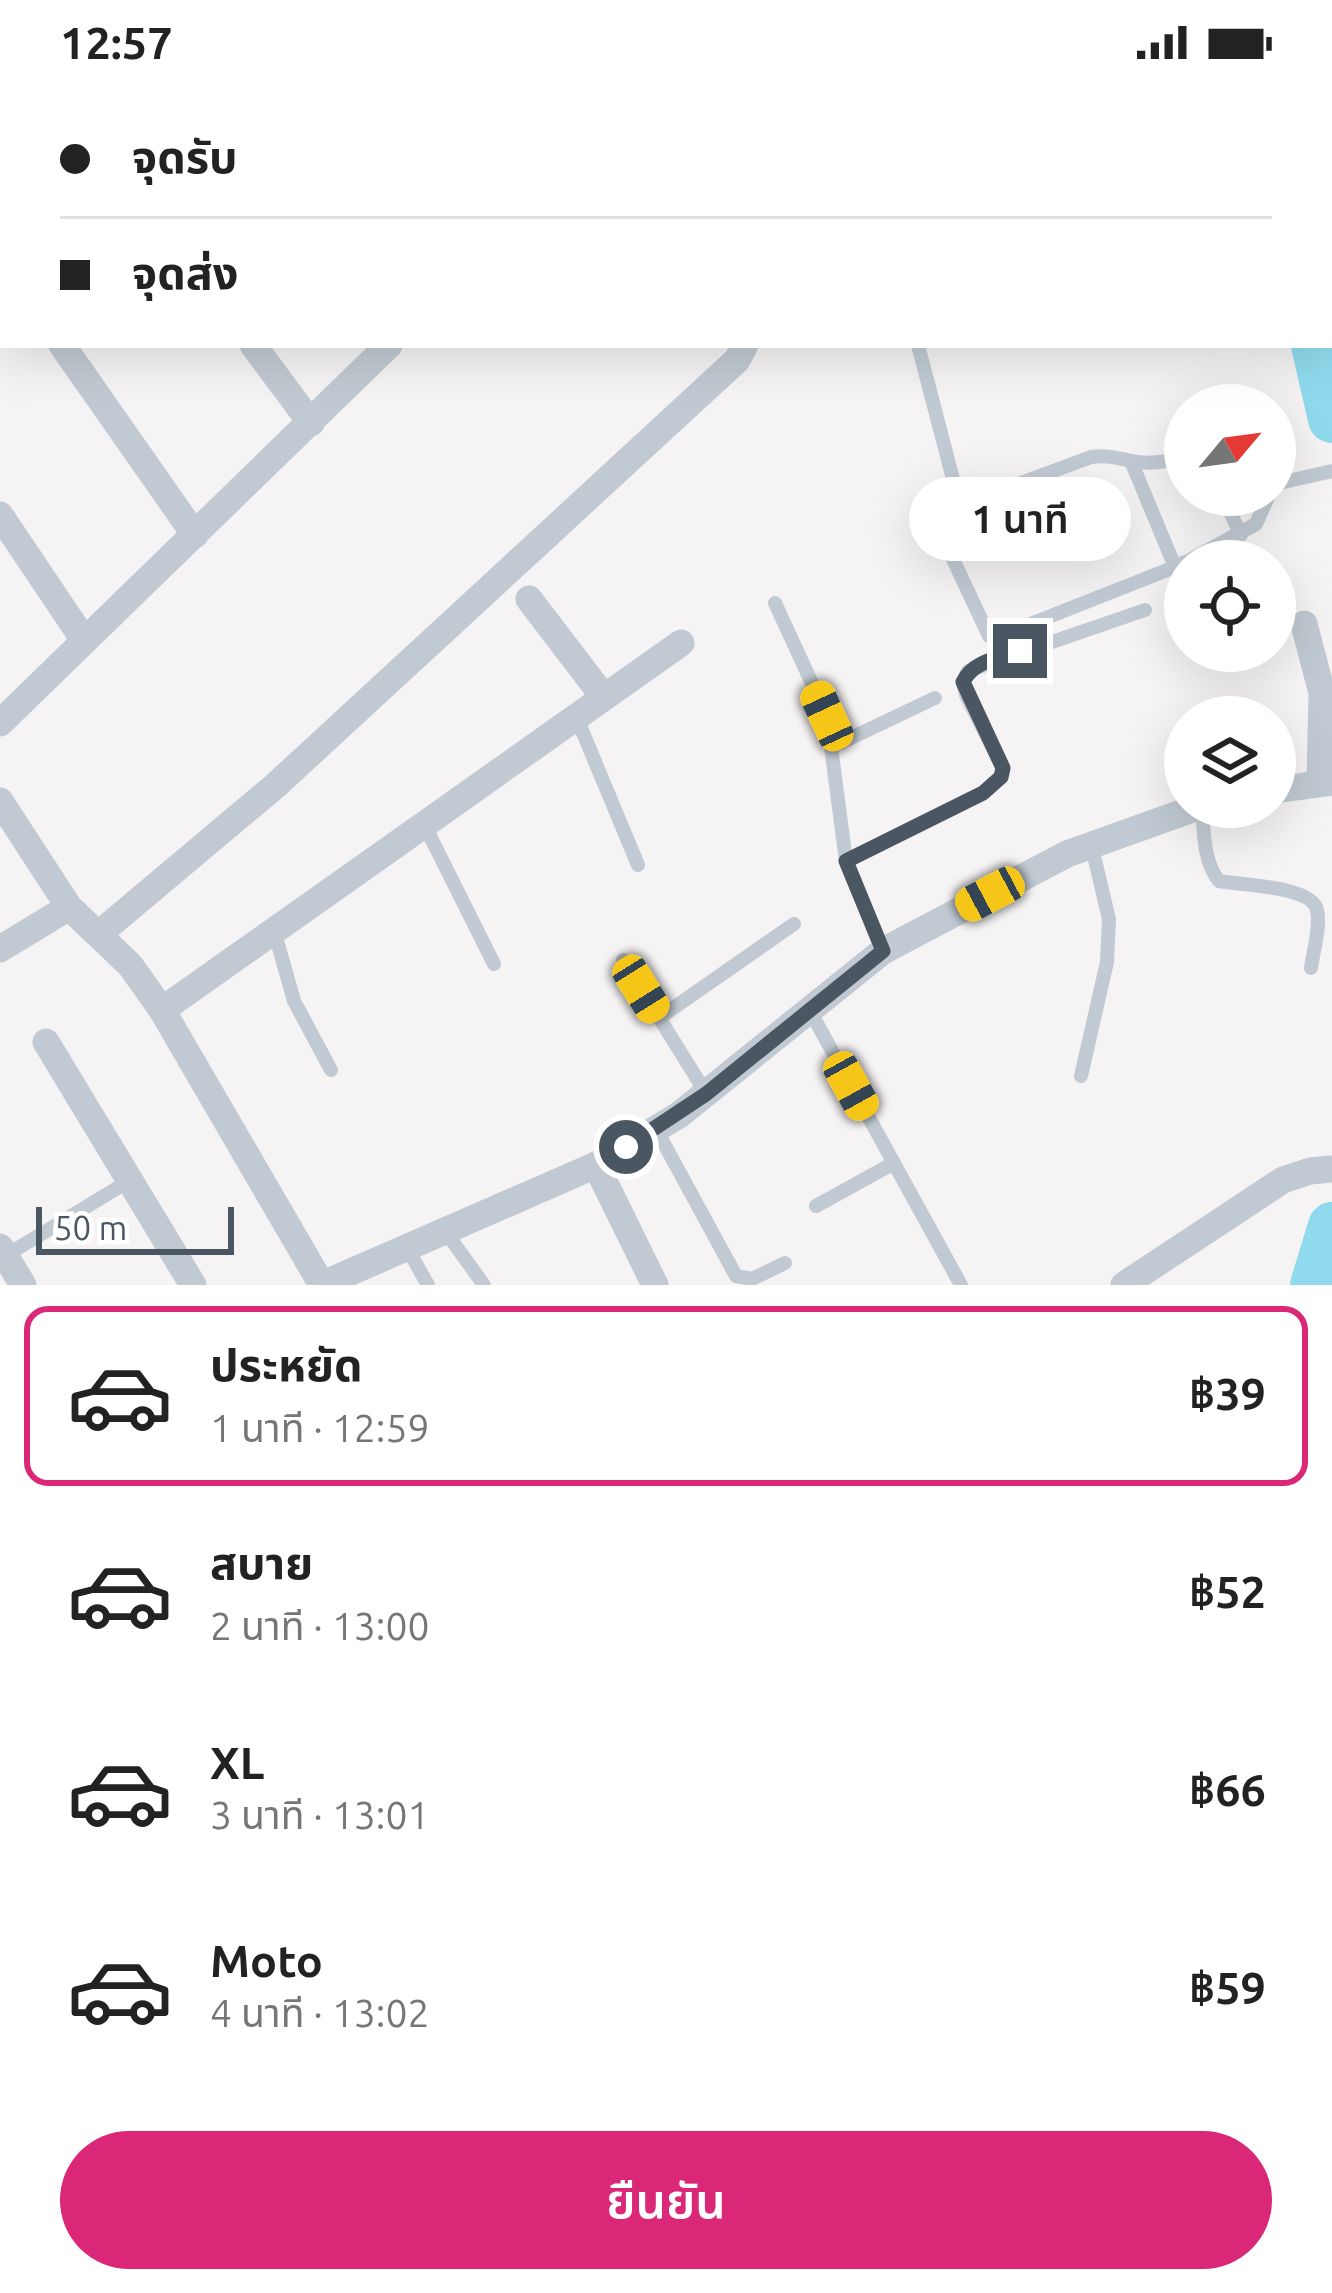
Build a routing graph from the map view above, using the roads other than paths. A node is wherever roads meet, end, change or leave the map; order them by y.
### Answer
1 (64, 348) edge
2 (255, 348) edge
3 (386, 348) edge
4 (743, 348) edge
5 (919, 348) edge
6 (310, 423) junction
7 (1164, 459) edge
8 (1131, 461) junction
9 (1332, 471) edge
10 (1296, 481) edge
11 (960, 506) junction
12 (0, 514) edge
13 (1232, 516) edge
14 (1259, 516) edge
15 (195, 535) junction
16 (1241, 535) junction
17 (1171, 540) edge
18 (1231, 540) edge
19 (1164, 571) edge
20 (529, 599) dead end
21 (775, 603) dead end
22 (1145, 610) dead end
23 (1304, 624) dead end
24 (84, 640) junction
25 (681, 643) dead end
26 (603, 696) junction
27 (935, 698) dead end
28 (576, 716) junction
29 (0, 723) edge
30 (832, 747) junction
31 (1326, 783) edge
32 (1296, 787) edge
33 (0, 801) edge
34 (1164, 819) edge
35 (424, 824) junction
36 (1203, 828) edge
37 (1091, 843) junction
38 (846, 861) junction
39 (638, 865) dead end
40 (70, 907) junction
41 (794, 924) dead end
42 (274, 931) junction
43 (100, 932) junction
44 (0, 950) edge
45 (883, 951) junction
46 (622, 960) dead end
47 (494, 964) dead end
48 (1311, 968) dead end
49 (162, 1010) junction
50 (809, 1010) junction
51 (659, 1018) junction
52 (46, 1042) dead end
53 (331, 1070) dead end
54 (1082, 1076) dead end
55 (706, 1094) junction
56 (656, 1129) junction
57 (894, 1163) junction
58 (596, 1165) junction
59 (1321, 1170) edge
60 (129, 1180) junction
61 (816, 1206) dead end
62 (445, 1231) junction
63 (406, 1247) junction
64 (3, 1251) edge
65 (785, 1263) dead end
66 (23, 1285) edge
67 (193, 1285) edge
68 (322, 1285) edge
69 (428, 1285) edge
70 (484, 1285) edge
71 (655, 1285) edge
72 (961, 1285) edge
73 (1124, 1285) edge

1 - 15 street
2 - 6 street
3 - 6 street
4 - 43 street
5 - 11 lane
6 - 15 street
7 - 8 lane
8 - 11 lane
8 - 17 lane
9 - 10 lane
11 - 19 lane
12 - 24 street
13 - 16 lane
14 - 16 lane
15 - 24 street
16 - 18 lane
20 - 26 street
21 - 30 lane
22 - 38 lane
23 - 31 street
24 - 29 street
25 - 26 street
26 - 28 street
27 - 30 lane
28 - 35 street
28 - 39 lane
30 - 38 lane
31 - 32 street
33 - 40 street
34 - 37 street
35 - 42 street
35 - 47 lane
36 - 48 lane
37 - 45 street
37 - 54 lane
38 - 45 lane
40 - 43 street
40 - 44 street
41 - 51 lane
42 - 49 street
42 - 53 lane
43 - 49 street
45 - 50 street
46 - 51 lane
49 - 68 street
50 - 55 street
50 - 57 lane
51 - 55 lane
52 - 60 street
55 - 56 street
56 - 58 street
56 - 65 lane
57 - 61 lane
57 - 72 lane
58 - 62 street
58 - 71 street
59 - 73 street
60 - 64 lane
60 - 67 street
62 - 63 street
62 - 70 lane
63 - 68 street
63 - 69 lane
64 - 66 street

